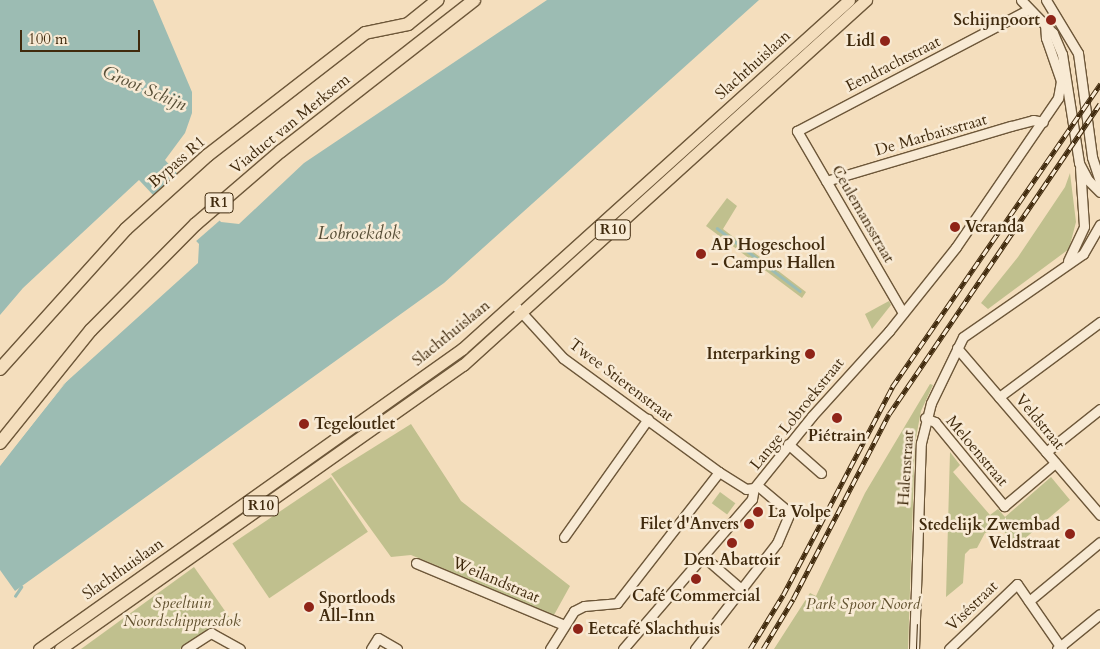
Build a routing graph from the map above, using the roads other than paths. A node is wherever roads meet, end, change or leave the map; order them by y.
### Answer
1 (438, 0) edge
2 (474, 0) edge
3 (849, 0) edge
4 (866, 0) edge
5 (1021, 0) edge
6 (1046, 0) edge
7 (1029, 10) junction
8 (1045, 24) junction
9 (1043, 122) junction
10 (797, 131) joint
11 (1079, 162) junction
12 (826, 181) junction
13 (1100, 182) edge
14 (1100, 192) edge
15 (1100, 224) edge
16 (1068, 262) junction
17 (513, 303) junction
18 (522, 313) junction
19 (904, 313) junction
20 (1100, 322) edge
21 (957, 348) junction
22 (0, 369) edge
23 (999, 397) junction
24 (1100, 409) edge
25 (925, 418) junction
26 (648, 419) junction
27 (0, 443) edge
28 (788, 444) junction
29 (1046, 452) junction
30 (1055, 463) junction
31 (719, 472) junction
32 (821, 473) dead end
33 (756, 487) junction
34 (1100, 515) edge
35 (564, 537) dead end
36 (1100, 542) edge
37 (703, 556) junction
38 (416, 563) dead end
39 (741, 588) junction
40 (1029, 601) junction
41 (1100, 614) edge
42 (564, 625) junction
43 (1060, 648) edge
44 (39, 649) edge
45 (60, 649) edge
46 (186, 649) edge
47 (240, 649) edge
48 (371, 649) edge
49 (397, 649) edge
50 (550, 649) edge
51 (623, 649) edge
52 (695, 649) edge
53 (914, 649) edge
54 (949, 649) edge

1 - 22 highway, Bypass R1 / R1
2 - 27 highway, Viaduct van Merksem / R1
3 - 17 main road, Slachthuislaan / R10
4 - 18 main road, Slachthuislaan / R10
5 - 7 street
6 - 13 street
7 - 8 street
7 - 10 street, Eendrachtstraat
8 - 9 street, Lange Lobroekstraat
8 - 11 street
9 - 12 street, De Marbaixstraat
9 - 19 street, Lange Lobroekstraat
10 - 12 street, Ceulemansstraat
11 - 14 street
11 - 16 street
12 - 19 street, Ceulemansstraat
15 - 16 street, Halenstraat
16 - 21 street, Halenstraat
17 - 18 street, Twee Stierenstraat
17 - 44 main road, Slachthuislaan / R10
18 - 26 street, Twee Stierenstraat
18 - 45 main road, Slachthuislaan / R10
19 - 28 street, Lange Lobroekstraat
20 - 23 street
21 - 23 street, Veldstraat
21 - 25 street, Halenstraat
23 - 29 street, Veldstraat
24 - 29 street
25 - 30 street, Meloenstraat
25 - 53 street, Halenstraat
26 - 31 street, Twee Stierenstraat
26 - 35 street
28 - 32 street
28 - 33 street, Lange Lobroekstraat
29 - 30 street, Veldstraat
30 - 34 street, Veldstraat
31 - 33 street, Lange Lobroekstraat
31 - 42 street
33 - 37 street
33 - 39 street
36 - 40 street
37 - 39 street
37 - 51 street
38 - 42 street, Weilandstraat
39 - 52 street
40 - 43 street
40 - 54 street, Viséstraat
41 - 43 street
42 - 50 street
46 - 47 street
48 - 49 street

